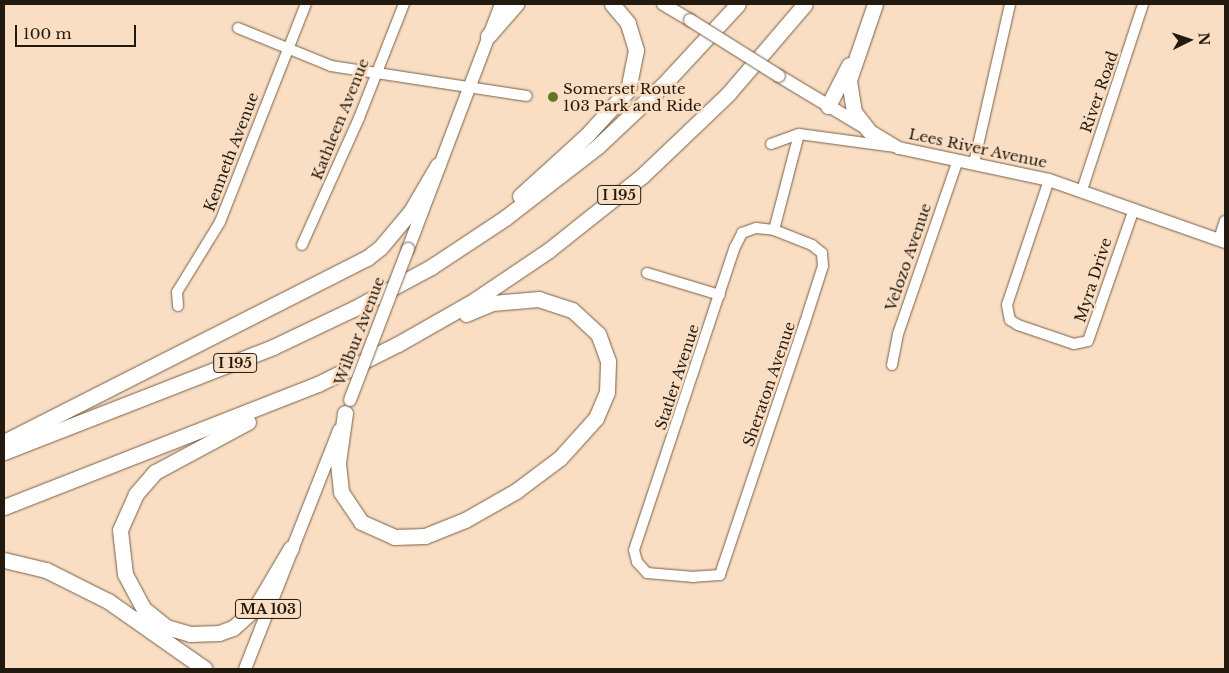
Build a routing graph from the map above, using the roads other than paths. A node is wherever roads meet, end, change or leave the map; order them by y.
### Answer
1 (306, 4) edge
2 (404, 4) edge
3 (501, 4) edge
4 (516, 4) edge
5 (612, 4) edge
6 (663, 4) edge
7 (738, 4) edge
8 (806, 4) edge
9 (875, 4) edge
10 (1010, 4) edge
11 (1143, 4) edge
12 (238, 28) dead end
13 (864, 35) junction
14 (488, 36) junction
15 (287, 48) junction
16 (375, 74) junction
17 (468, 88) junction
18 (527, 96) dead end
19 (828, 106) junction
20 (868, 131) junction
21 (799, 134) junction
22 (771, 144) dead end
23 (899, 148) junction
24 (958, 160) junction
25 (974, 164) junction
26 (438, 165) junction
27 (1049, 180) junction
28 (1082, 190) junction
29 (1134, 209) junction
30 (1225, 221) edge
31 (774, 230) junction
32 (1222, 240) edge
33 (302, 246) dead end
34 (456, 251) junction
35 (647, 272) dead end
36 (720, 295) junction
37 (178, 306) dead end
38 (398, 344) junction
39 (892, 365) dead end
40 (318, 384) junction
41 (348, 406) junction
42 (4, 442) edge
43 (4, 452) edge
44 (4, 507) edge
45 (291, 548) junction
46 (4, 560) edge
47 (637, 562) joint
48 (205, 669) edge
49 (245, 669) edge

1 - 15 street, Kenneth Avenue
2 - 16 street, Kathleen Avenue
3 - 14 main road, Wilbur Avenue / MA 103
4 - 14 highway
5 - 34 highway
6 - 19 main road, Lees River Avenue, bridge
7 - 34 highway, I 195
8 - 38 highway, I 195
9 - 13 highway
10 - 25 street
11 - 28 street, River Road
12 - 15 street
13 - 19 highway
13 - 20 highway
14 - 17 main road, Wilbur Avenue / MA 103
15 - 16 street
15 - 37 street, Kenneth Avenue
16 - 17 street
16 - 33 street, Kathleen Avenue
17 - 18 street
17 - 26 main road, Wilbur Avenue / MA 103
19 - 20 main road, Lees River Avenue
20 - 23 main road, Lees River Avenue
21 - 22 street
21 - 23 street
21 - 31 street
23 - 24 main road, Lees River Avenue
24 - 25 main road, Lees River Avenue
24 - 39 street, Velozo Avenue
25 - 27 main road, Lees River Avenue
26 - 41 main road, Wilbur Avenue / MA 103, bridge
26 - 42 highway
27 - 28 main road, Lees River Avenue
27 - 29 street, Myra Drive
28 - 29 main road, Lees River Avenue
29 - 32 main road, Lees River Avenue
30 - 32 street
31 - 36 street, Statler Avenue
31 - 47 street, Sheraton Avenue
34 - 43 highway, I 195
35 - 36 street
36 - 47 street, Statler Avenue
38 - 40 highway, I 195
38 - 41 highway
40 - 44 highway, I 195
40 - 45 highway
41 - 45 main road, Wilbur Avenue / MA 103
45 - 49 main road, Wilbur Avenue / MA 103
46 - 48 highway

